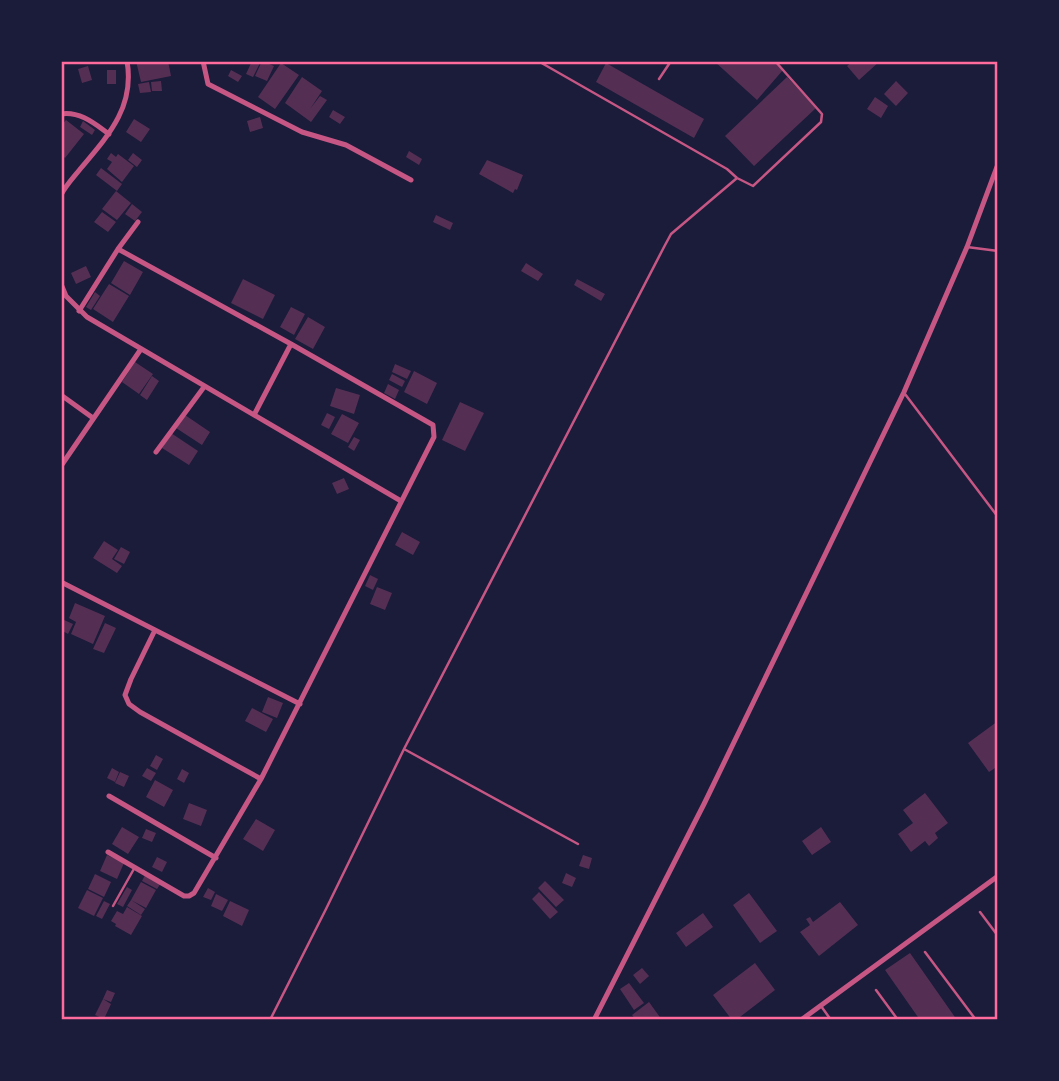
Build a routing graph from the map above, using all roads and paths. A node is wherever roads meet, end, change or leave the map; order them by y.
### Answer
1 (127, 61) edge
2 (203, 61) edge
3 (538, 61) edge
4 (671, 61) edge
5 (775, 61) edge
6 (659, 79) dead end
7 (61, 114) edge
8 (110, 134) junction
9 (998, 164) edge
10 (737, 178) junction
11 (411, 180) dead end
12 (61, 195) edge
13 (138, 222) dead end
14 (967, 247) junction
15 (118, 249) junction
16 (998, 251) edge
17 (61, 284) edge
18 (79, 311) junction
19 (291, 344) junction
20 (141, 349) junction
21 (204, 387) junction
22 (904, 392) junction
23 (61, 395) edge
24 (254, 415) junction
25 (93, 418) junction
26 (156, 452) dead end
27 (61, 466) edge
28 (401, 502) junction
29 (998, 517) edge
30 (61, 582) edge
31 (155, 630) junction
32 (300, 704) junction
33 (404, 749) junction
34 (261, 779) junction
35 (109, 796) dead end
36 (578, 845) dead end
37 (108, 852) dead end
38 (216, 858) junction
39 (135, 867) junction
40 (998, 876) edge
41 (113, 906) dead end
42 (980, 912) dead end
43 (998, 936) edge
44 (926, 952) dead end
45 (876, 990) dead end
46 (821, 1006) junction
47 (270, 1020) edge
48 (594, 1020) edge
49 (801, 1020) edge
50 (831, 1020) edge
51 (898, 1020) edge
52 (976, 1020) edge

1 - 8 street
2 - 11 street
3 - 10 lane
4 - 6 lane
5 - 10 lane
7 - 8 street
8 - 12 street
9 - 14 street
10 - 33 lane
13 - 15 street
14 - 16 lane
14 - 22 street
15 - 18 street
15 - 19 street
17 - 18 street
18 - 20 street
19 - 24 street
19 - 28 street
20 - 21 street
20 - 25 street
21 - 24 street
21 - 26 street
22 - 29 lane
22 - 48 street
23 - 25 street
24 - 28 street
25 - 27 street
28 - 32 street
30 - 31 street
31 - 32 street
31 - 34 street
32 - 34 street
33 - 36 lane
33 - 47 lane
34 - 38 street
35 - 38 street
37 - 39 street
38 - 39 street
39 - 41 lane
40 - 46 street
42 - 43 lane
44 - 52 lane
45 - 51 lane
46 - 49 street
46 - 50 lane

